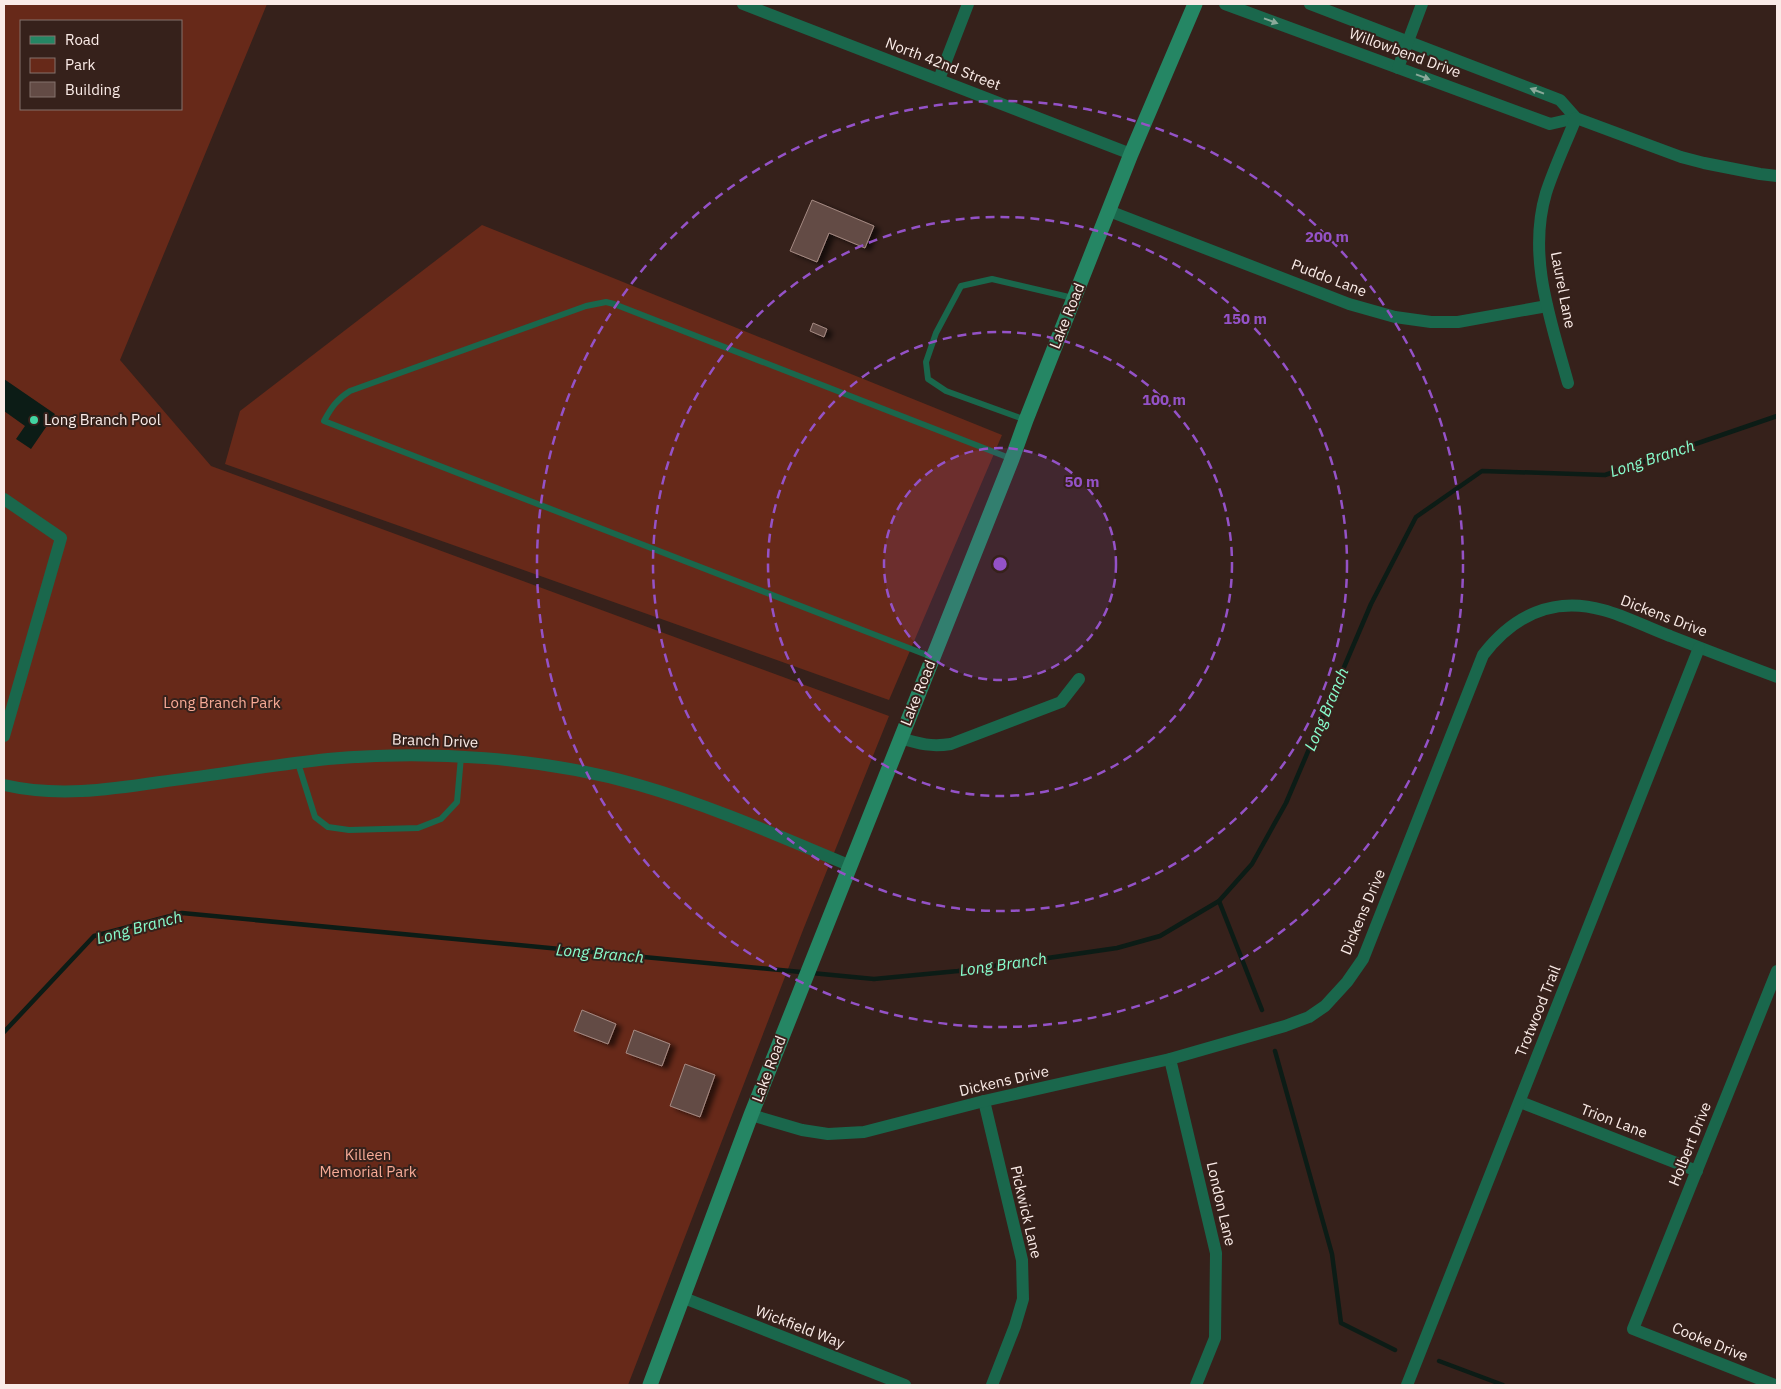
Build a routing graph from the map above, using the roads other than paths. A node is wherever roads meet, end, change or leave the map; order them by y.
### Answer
1 (744, 4) edge
2 (968, 4) edge
3 (1195, 4) edge
4 (1225, 4) edge
5 (1310, 4) edge
6 (1422, 4) edge
7 (1408, 42) junction
8 (1398, 68) junction
9 (939, 79) junction
10 (1576, 118) junction
11 (1130, 154) junction
12 (1777, 176) edge
13 (1109, 211) junction
14 (1074, 298) junction
15 (1547, 306) junction
16 (1568, 383) dead end
17 (1026, 420) junction
18 (1012, 459) junction
19 (4, 499) edge
20 (1699, 648) junction
21 (932, 657) junction
22 (1777, 677) edge
23 (1079, 679) dead end
24 (4, 736) edge
25 (900, 738) junction
26 (461, 757) junction
27 (298, 763) junction
28 (4, 785) edge
29 (851, 866) junction
30 (1777, 971) edge
31 (1170, 1059) junction
32 (984, 1102) junction
33 (1520, 1102) junction
34 (751, 1115) junction
35 (1697, 1171) junction
36 (684, 1298) junction
37 (1633, 1329) joint
38 (650, 1385) edge
39 (905, 1385) edge
40 (992, 1385) edge
41 (1196, 1385) edge
42 (1407, 1385) edge
43 (1775, 1385) edge

1 - 9 street, North 42nd Street
2 - 9 street
3 - 11 street, Lake Road
4 -> 8 street, Willowbend Drive
5 - 7 street, Willowbend Drive
6 - 7 street
7 - 8 street
10 -> 7 street, Willowbend Drive
8 -> 10 street, Willowbend Drive
9 - 11 street, North 42nd Street
10 - 12 street, Willowbend Drive
10 - 15 street, Laurel Lane
11 - 13 street, Lake Road
13 - 14 street, Lake Road
13 - 15 street, Puddo Lane
14 - 17 street, Lake Road
14 - 17 lane
15 - 16 street, Laurel Lane
17 - 18 street, Lake Road
18 - 21 street, Lake Road
18 - 21 lane
19 - 24 street
20 - 22 street, Dickens Drive
20 - 31 street, Dickens Drive
20 - 33 street, Trotwood Trail
21 - 25 street, Lake Road
23 - 25 street
25 - 29 street, Lake Road
26 - 27 street, Branch Drive
26 - 27 lane
26 - 29 street, Branch Drive
27 - 28 street, Branch Drive
29 - 34 street, Lake Road
30 - 35 street, Holbert Drive
31 - 32 street, Dickens Drive
31 - 41 street, London Lane
32 - 34 street, Dickens Drive
32 - 40 street, Pickwick Lane
33 - 35 street, Trion Lane
33 - 42 street, Trotwood Trail
34 - 36 street, Lake Road
35 - 37 street, Holbert Drive
36 - 38 street, Lake Road
36 - 39 street, Wickfield Way
37 - 43 street, Cooke Drive

